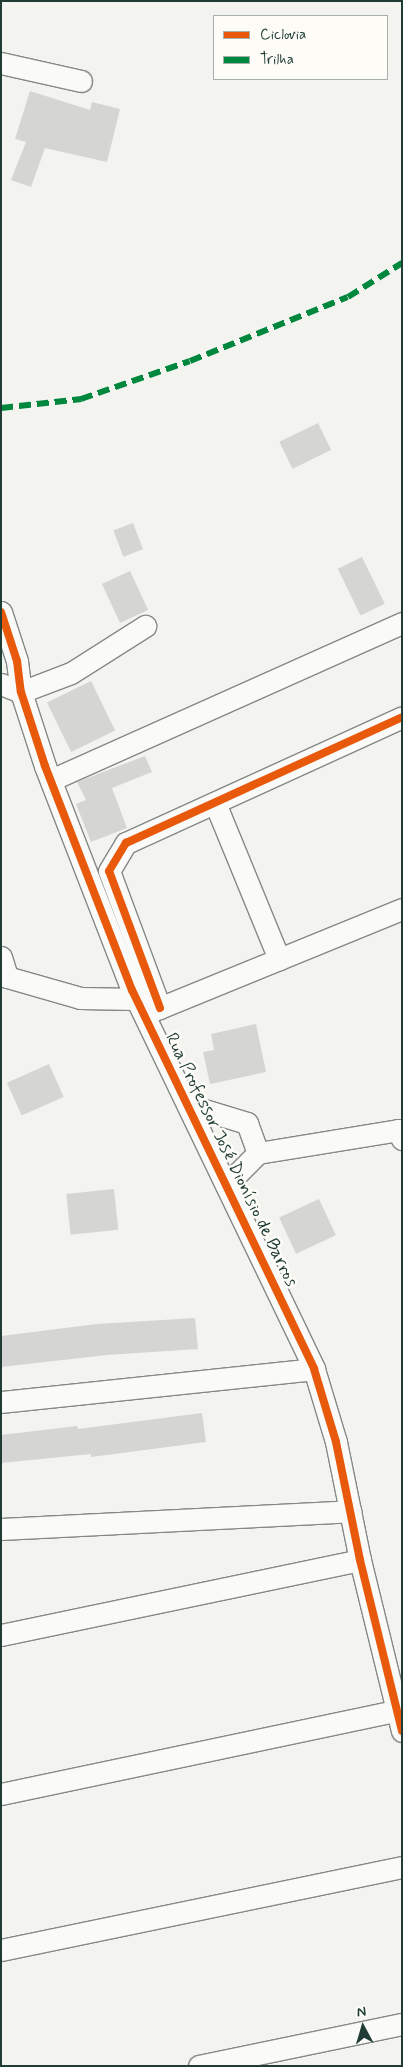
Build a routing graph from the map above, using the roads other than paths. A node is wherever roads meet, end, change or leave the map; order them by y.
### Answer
1 (1, 64) edge
2 (81, 81) dead end
3 (1, 612) edge
4 (402, 623) edge
5 (145, 626) dead end
6 (1, 684) edge
7 (22, 692) junction
8 (402, 717) edge
9 (51, 780) junction
10 (215, 803) junction
11 (402, 909) edge
12 (1, 957) edge
13 (279, 960) junction
14 (147, 1007) junction
15 (188, 1105) junction
16 (402, 1139) edge
17 (258, 1153) junction
18 (226, 1185) junction
19 (314, 1368) junction
20 (1, 1402) edge
21 (351, 1511) junction
22 (1, 1529) edge
23 (360, 1560) junction
24 (1, 1635) edge
25 (399, 1721) edge
26 (1, 1794) edge
27 (402, 1866) edge
28 (1, 1950) edge
29 (402, 2024) edge
30 (199, 2066) edge

1 - 2 street
3 - 7 street, Rua Professor José Dionísio de Barros
4 - 9 street
5 - 7 street
6 - 7 street
7 - 9 street, Rua Professor José Dionísio de Barros
8 - 10 street
9 - 14 street, Rua Professor José Dionísio de Barros
10 - 13 street
10 - 14 street
11 - 13 street
12 - 14 street
13 - 14 street
14 - 15 street, Rua Professor José Dionísio de Barros
15 - 17 street
15 - 18 street, Rua Professor José Dionísio de Barros
16 - 17 street
17 - 18 street
18 - 19 street, Rua Professor José Dionísio de Barros
19 - 20 street
19 - 21 street, Rua Professor José Dionísio de Barros
21 - 22 street
21 - 23 street, Rua Professor José Dionísio de Barros
23 - 24 street
23 - 25 street, Rua Professor José Dionísio de Barros
25 - 26 street
27 - 28 street
29 - 30 street

